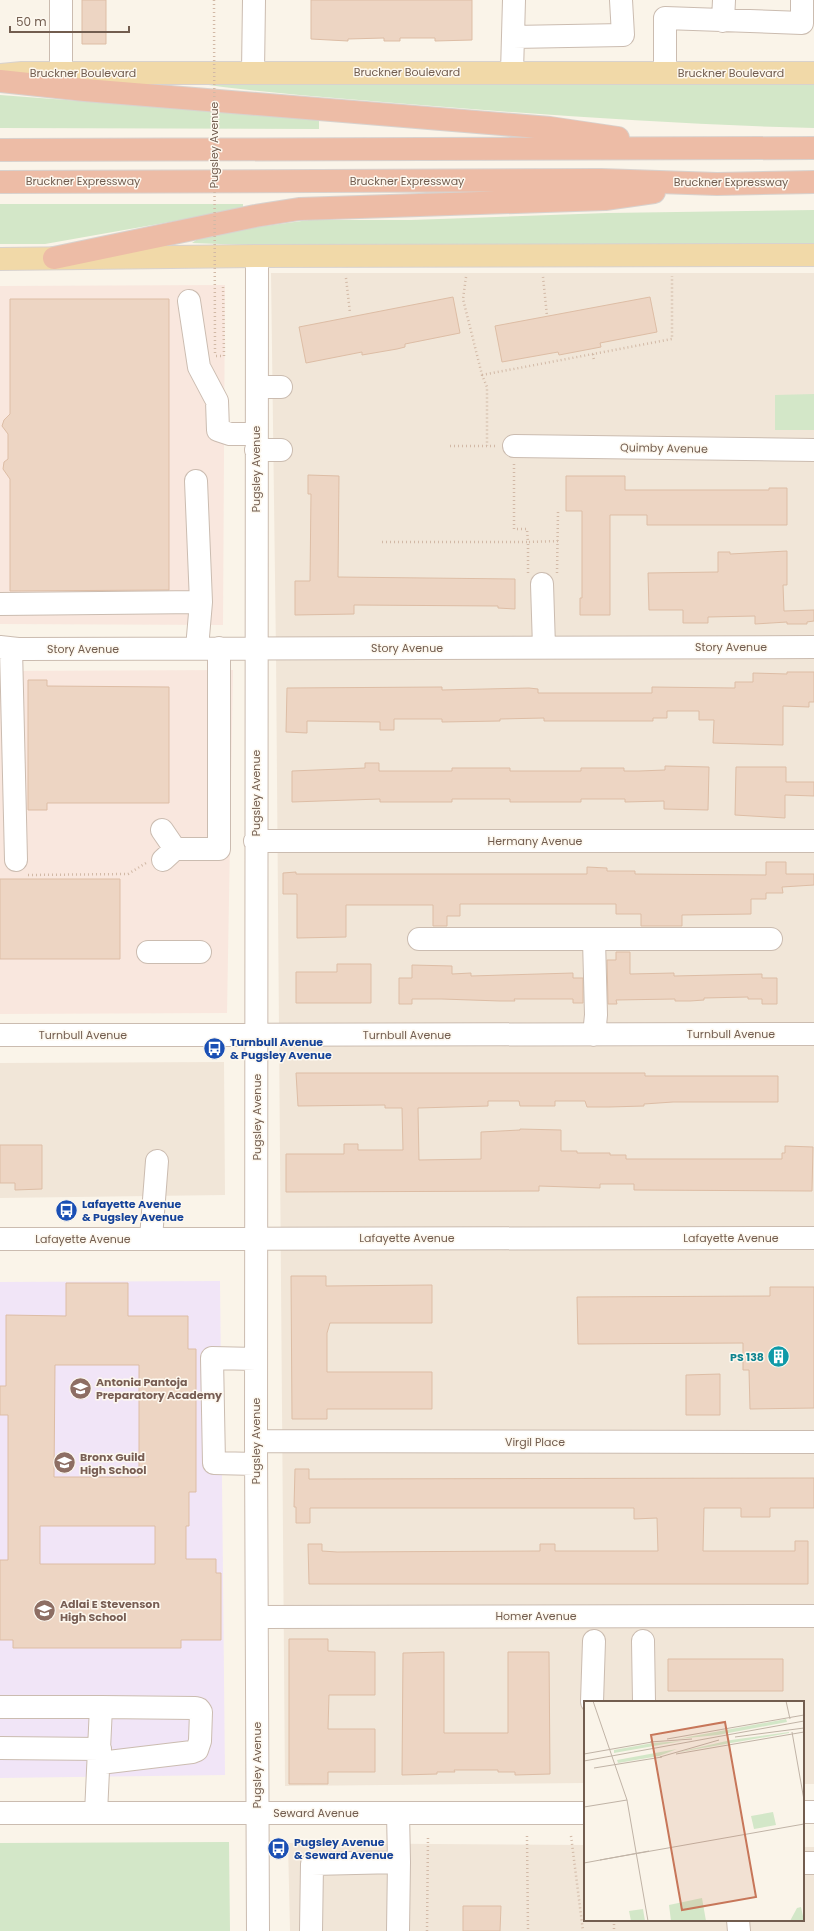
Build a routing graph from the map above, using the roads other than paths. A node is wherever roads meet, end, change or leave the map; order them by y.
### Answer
1 (62, 0) edge
2 (254, 0) edge
3 (514, 0) edge
4 (621, 0) edge
5 (724, 0) edge
6 (802, 0) edge
7 (723, 21) junction
8 (513, 37) junction
9 (253, 72) junction
10 (512, 72) junction
11 (665, 72) junction
12 (61, 73) junction
13 (814, 73) edge
14 (0, 75) edge
15 (0, 81) edge
16 (814, 148) edge
17 (692, 149) junction
18 (0, 150) edge
19 (0, 182) edge
20 (814, 182) edge
21 (717, 184) junction
22 (814, 255) edge
23 (257, 256) junction
24 (54, 258) junction
25 (0, 259) edge
26 (189, 300) dead end
27 (258, 387) junction
28 (281, 387) dead end
29 (256, 442) junction
30 (281, 450) dead end
31 (814, 450) edge
32 (514, 454) road end
33 (196, 481) dead end
34 (542, 580) road end
35 (201, 602) junction
36 (0, 604) edge
37 (814, 647) edge
38 (6, 648) edge
39 (208, 648) junction
40 (257, 648) junction
41 (544, 648) junction
42 (162, 830) dead end
43 (255, 841) junction
44 (814, 841) edge
45 (19, 867) road end
46 (419, 939) dead end
47 (771, 939) dead end
48 (594, 940) junction
49 (148, 952) dead end
50 (200, 952) dead end
51 (814, 1034) edge
52 (0, 1035) edge
53 (257, 1035) junction
54 (594, 1035) junction
55 (157, 1161) dead end
56 (151, 1238) junction
57 (257, 1238) junction
58 (814, 1238) edge
59 (0, 1239) edge
60 (256, 1359) junction
61 (256, 1441) junction
62 (814, 1442) edge
63 (256, 1464) junction
64 (814, 1616) edge
65 (257, 1617) junction
66 (594, 1641) dead end
67 (643, 1641) dead end
68 (592, 1701) edge
69 (644, 1701) edge
70 (0, 1707) edge
71 (101, 1707) junction
72 (0, 1748) edge
73 (100, 1756) junction
74 (0, 1813) edge
75 (96, 1813) junction
76 (257, 1813) junction
77 (398, 1813) junction
78 (584, 1813) edge
79 (399, 1862) junction
80 (258, 1931) edge
81 (311, 1931) edge
82 (398, 1931) edge

1 - 12 street
2 - 9 street
3 - 8 street
4 - 8 street
5 - 7 street
6 - 7 street
7 - 11 street
8 - 10 street
9 - 10 main road, Bruckner Boulevard
9 - 12 main road, Bruckner Boulevard
10 - 11 main road, Bruckner Boulevard
11 - 13 main road, Bruckner Boulevard
12 - 14 main road, Bruckner Boulevard
15 - 17 highway
16 - 17 highway
17 - 18 highway
19 - 21 highway, Bruckner Expressway
20 - 21 highway, Bruckner Expressway
21 - 24 highway
22 - 23 main road
23 - 24 main road
23 - 27 street, Pugsley Avenue
24 - 25 main road
26 - 29 street
27 - 28 street
27 - 29 street, Pugsley Avenue
29 - 30 street
29 - 40 street, Pugsley Avenue
31 - 32 street, Quimby Avenue
33 - 35 street
34 - 41 street
35 - 36 street
35 - 39 street
37 - 41 street, Story Avenue
38 - 39 street, Story Avenue
38 - 45 street
39 - 40 street, Story Avenue
39 - 42 street
40 - 41 street, Story Avenue
40 - 43 street, Pugsley Avenue
43 - 44 street, Hermany Avenue
43 - 53 street, Pugsley Avenue
46 - 48 street
47 - 48 street
48 - 54 street
49 - 50 street
51 - 54 street, Turnbull Avenue
52 - 53 street, Turnbull Avenue
53 - 54 street, Turnbull Avenue
53 - 57 street, Pugsley Avenue
55 - 56 street
56 - 57 street, Lafayette Avenue
56 - 59 street, Lafayette Avenue
57 - 58 street, Lafayette Avenue
57 - 60 street, Pugsley Avenue
60 - 61 street, Pugsley Avenue
60 - 63 street
61 - 62 street, Virgil Place
61 - 63 street, Pugsley Avenue
63 - 65 street, Pugsley Avenue
64 - 65 street, Homer Avenue
65 - 76 street, Pugsley Avenue
66 - 68 street
67 - 69 street
70 - 71 street
71 - 73 street
71 - 73 street
72 - 73 street
73 - 75 street
74 - 75 street, Seward Avenue
75 - 76 street, Seward Avenue
76 - 77 street, Seward Avenue
76 - 80 street, Pugsley Avenue
77 - 78 street, Seward Avenue
77 - 79 street
79 - 81 street
79 - 82 street

